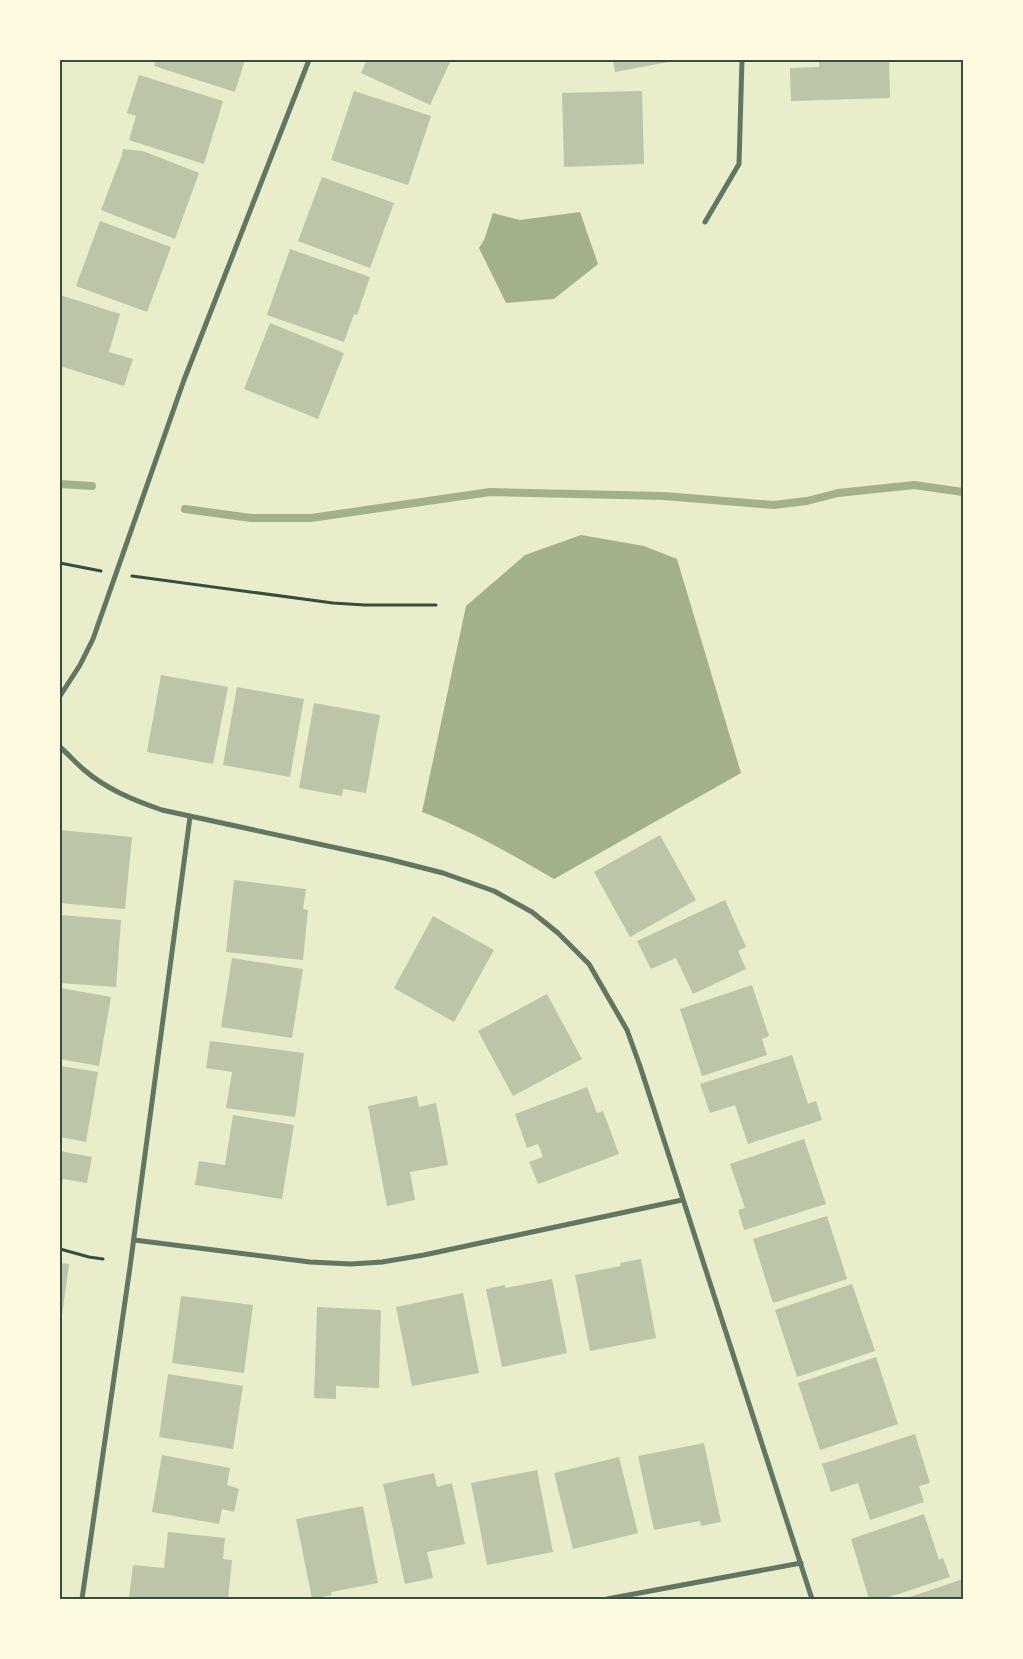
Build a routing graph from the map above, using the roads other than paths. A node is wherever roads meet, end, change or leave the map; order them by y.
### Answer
1 (309, 60) edge
2 (742, 60) edge
3 (705, 222) dead end
4 (60, 696) edge
5 (60, 747) edge
6 (190, 817) junction
7 (682, 1200) junction
8 (134, 1240) junction
9 (801, 1563) junction
10 (82, 1599) edge
11 (607, 1599) edge
12 (812, 1599) edge

1 - 4 street
2 - 3 street
5 - 6 street
6 - 7 street
6 - 8 street
7 - 8 street
7 - 9 street
8 - 10 street
9 - 11 street
9 - 12 street

